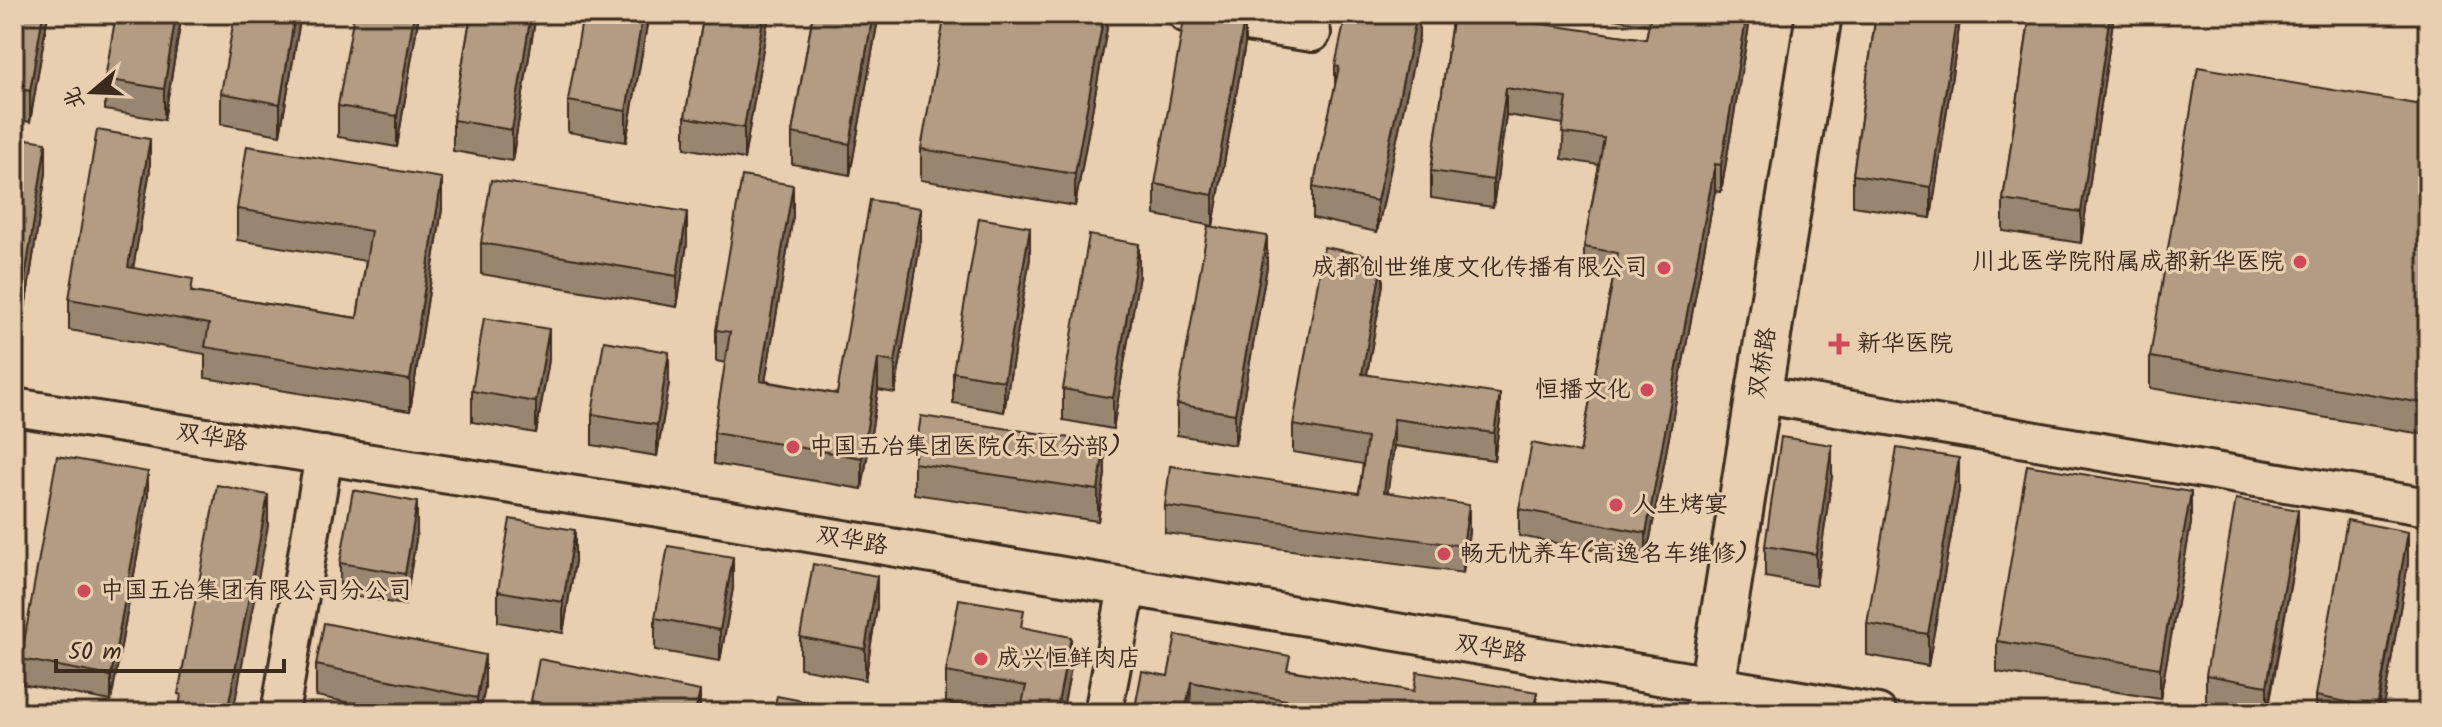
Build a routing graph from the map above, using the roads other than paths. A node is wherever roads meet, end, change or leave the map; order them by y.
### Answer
1 (1187, 14) edge
2 (1795, 14) edge
3 (1819, 14) edge
4 (1312, 33) dead end
5 (1758, 394) junction
6 (14, 407) edge
7 (324, 455) junction
8 (2428, 507) edge
9 (1127, 588) junction
10 (1698, 698) edge
11 (280, 713) edge
12 (1103, 713) edge
13 (1878, 713) edge

1 - 4 street
2 - 10 main road, 双桥路
3 - 5 main road, 双桥路
5 - 8 street
5 - 10 main road, 双桥路
6 - 7 street, 双华路
7 - 9 street, 双华路
7 - 11 street
9 - 10 street, 双华路
9 - 12 street
10 - 13 street, 双华路

